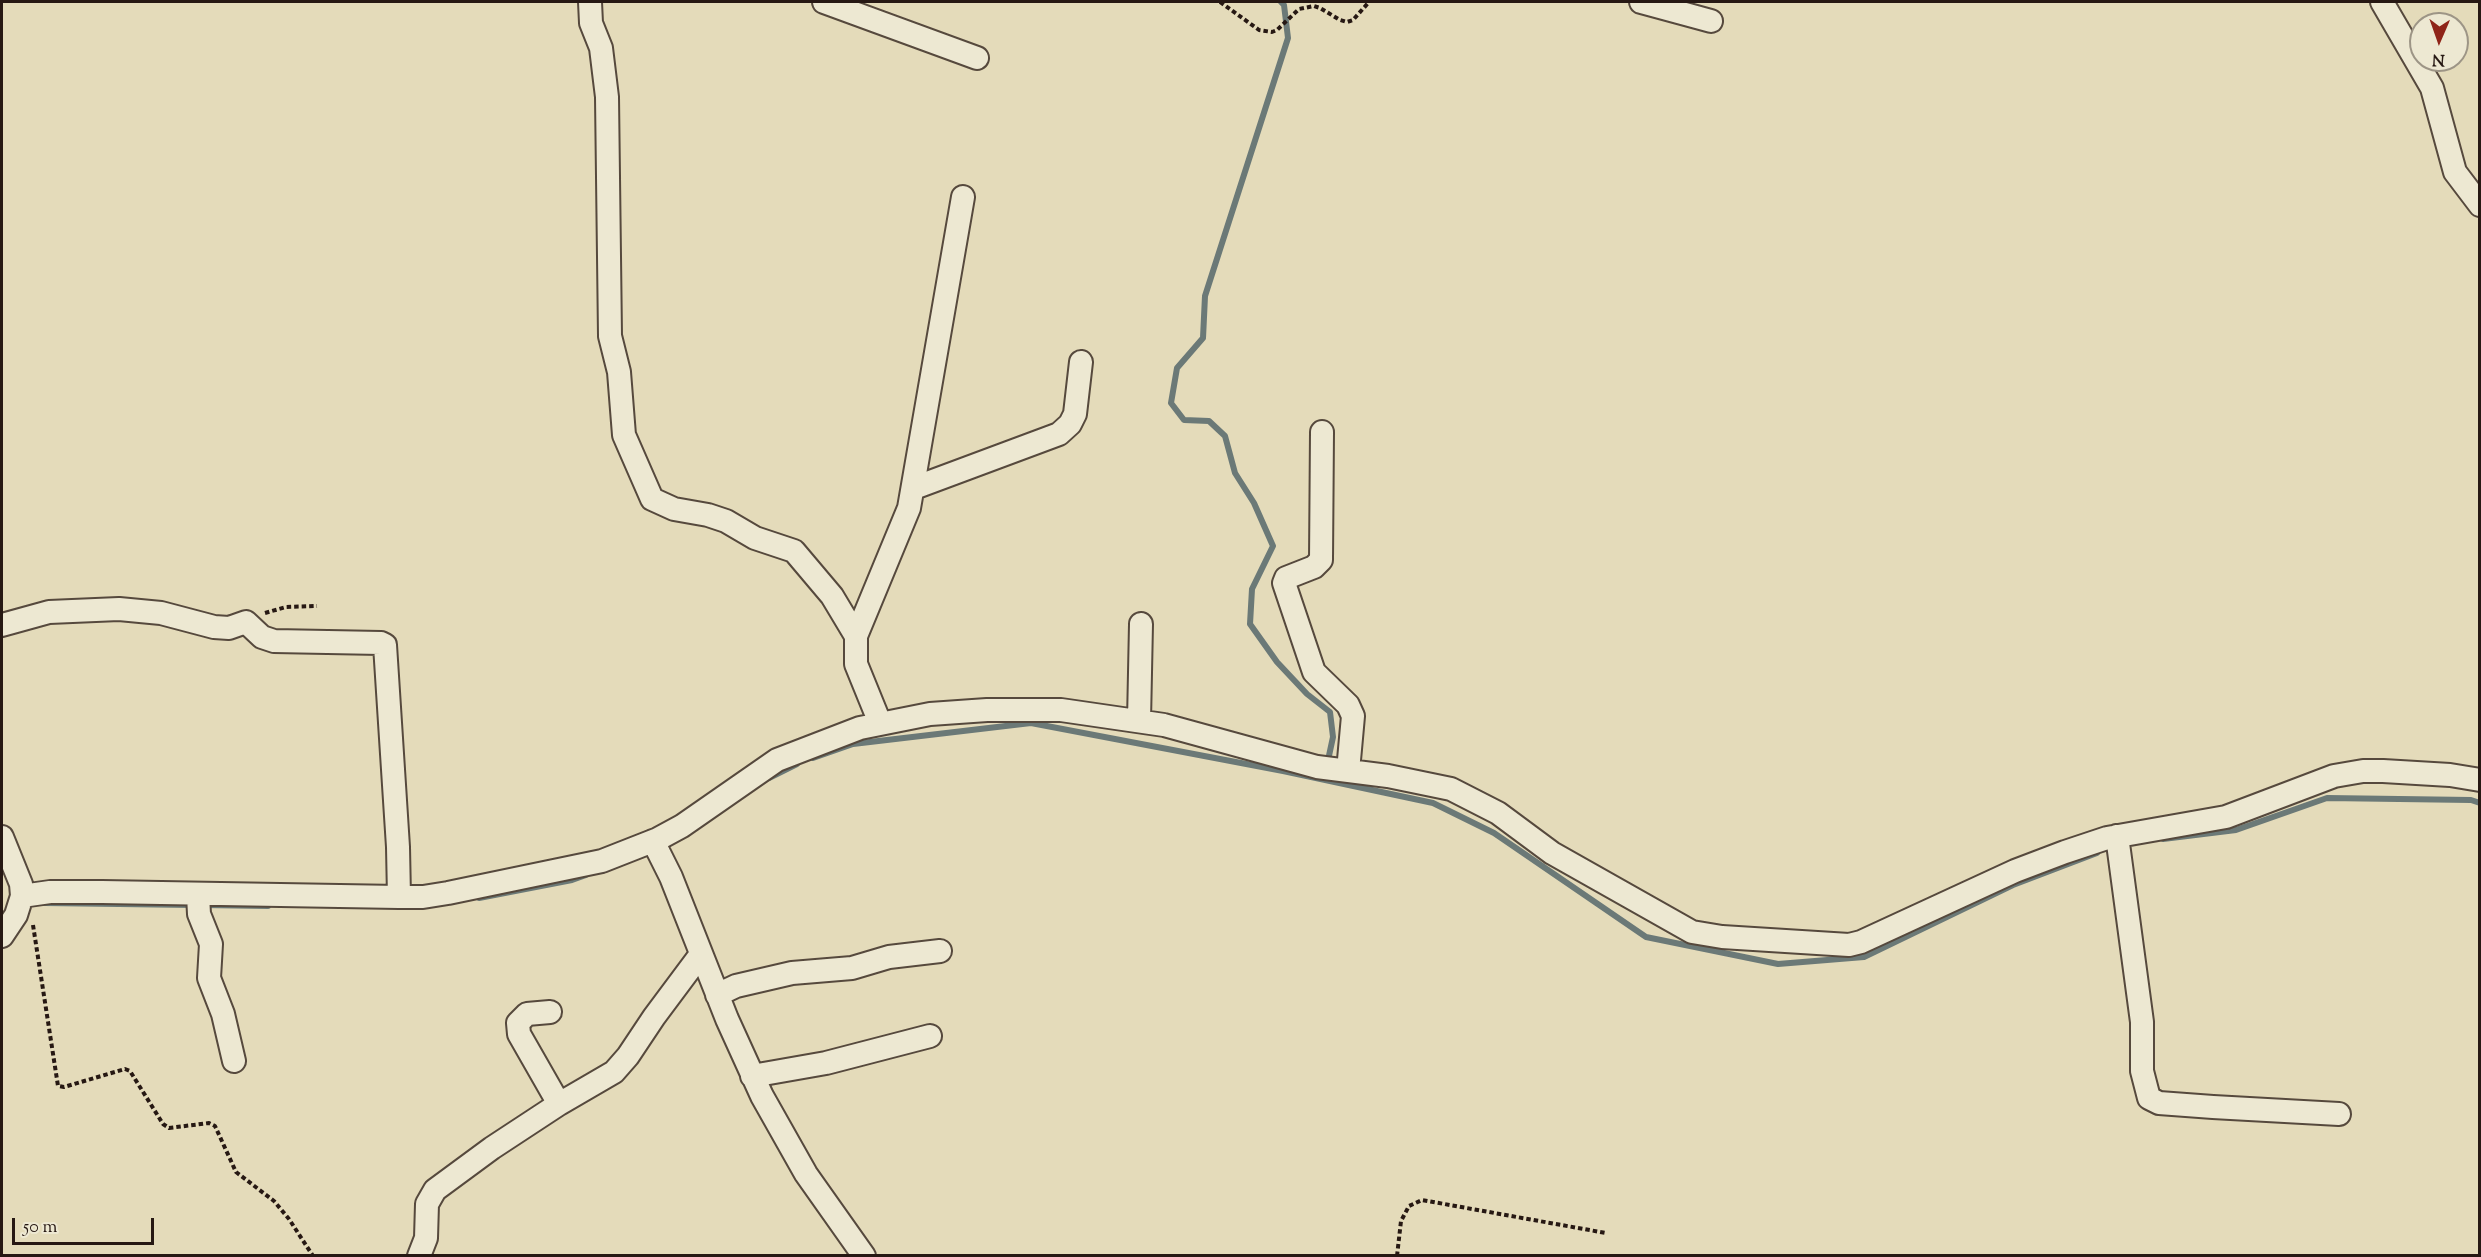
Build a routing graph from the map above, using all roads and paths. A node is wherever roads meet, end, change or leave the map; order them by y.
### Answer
1 (590, 2) edge
2 (824, 2) edge
3 (1220, 2) edge
4 (1369, 2) edge
5 (1641, 2) edge
6 (2382, 2) edge
7 (1711, 21) dead end
8 (977, 58) dead end
9 (963, 197) dead end
10 (2480, 205) edge
11 (1081, 362) dead end
12 (1322, 432) dead end
13 (914, 488) junction
14 (317, 606) dead end
15 (246, 622) junction
16 (1141, 624) dead end
17 (2, 625) edge
18 (856, 636) junction
19 (1139, 721) junction
20 (880, 723) junction
21 (1348, 771) junction
22 (2480, 780) edge
23 (2, 837) edge
24 (2119, 848) junction
25 (659, 852) junction
26 (198, 895) junction
27 (399, 897) junction
28 (21, 902) junction
29 (3, 933) edge
30 (940, 951) dead end
31 (701, 954) junction
32 (717, 994) junction
33 (550, 1012) dead end
34 (930, 1036) dead end
35 (234, 1061) dead end
36 (752, 1076) junction
37 (559, 1104) junction
38 (2339, 1114) dead end
39 (1606, 1233) dead end
40 (856, 1253) edge
41 (313, 1256) edge
42 (419, 1256) edge
43 (1397, 1256) edge

1 - 18 street
2 - 8 street
3 - 4 path
5 - 7 street
6 - 10 street
9 - 13 street
11 - 13 street
12 - 21 street
13 - 18 street
14 - 15 path
15 - 17 street
15 - 27 street
16 - 19 street
18 - 20 street
19 - 20 street
19 - 21 street
20 - 25 street
21 - 24 street
22 - 24 street
23 - 28 street
24 - 38 street
25 - 27 street
25 - 31 street
26 - 27 street
26 - 28 street
26 - 35 street
28 - 29 street
28 - 41 path
30 - 32 street
31 - 32 street
31 - 37 street
32 - 36 street
33 - 37 street
34 - 36 street
36 - 40 street
37 - 42 street
39 - 43 path

